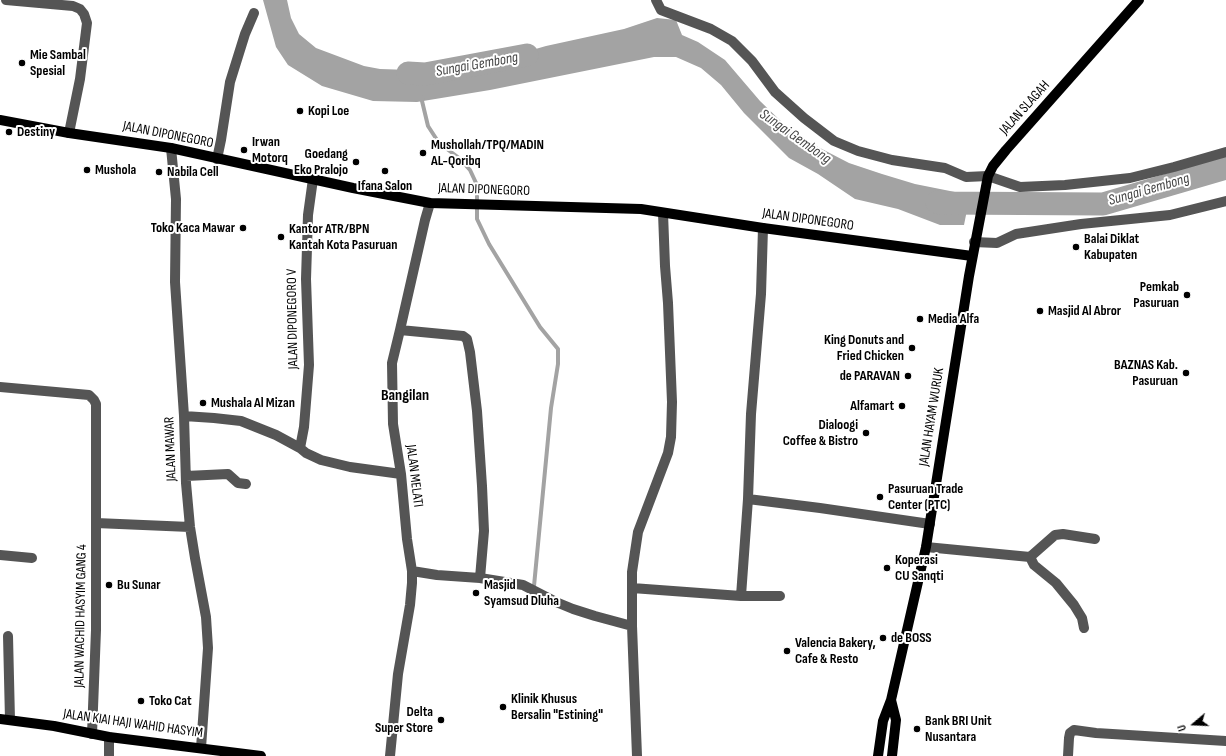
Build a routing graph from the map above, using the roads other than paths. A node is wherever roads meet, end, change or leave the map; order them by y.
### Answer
1 (6, 0) edge
2 (656, 0) edge
3 (1139, 0) edge
4 (254, 13) dead end
5 (0, 120) edge
6 (69, 132) junction
7 (171, 148) junction
8 (1226, 152) edge
9 (217, 159) junction
10 (987, 178) junction
11 (313, 179) junction
12 (1226, 201) edge
13 (430, 203) junction
14 (663, 213) junction
15 (763, 228) junction
16 (975, 239) junction
17 (972, 256) junction
18 (400, 330) junction
19 (0, 387) edge
20 (184, 416) junction
21 (300, 448) junction
22 (401, 474) junction
23 (186, 476) junction
24 (246, 484) dead end
25 (748, 500) junction
26 (96, 523) junction
27 (930, 524) junction
28 (190, 527) junction
29 (1095, 539) dead end
30 (926, 547) junction
31 (0, 555) edge
32 (1030, 557) junction
33 (32, 558) dead end
34 (412, 571) junction
35 (480, 578) junction
36 (632, 588) junction
37 (741, 596) junction
38 (780, 596) dead end
39 (632, 626) junction
40 (1084, 628) dead end
41 (8, 636) dead end
42 (891, 700) junction
43 (5, 720) edge
44 (92, 734) junction
45 (109, 737) junction
46 (1226, 741) edge
47 (201, 748) junction
48 (109, 756) edge
49 (261, 756) edge
50 (390, 756) edge
51 (637, 756) edge
52 (878, 756) edge
53 (892, 756) edge
54 (1068, 756) edge

1 - 6 street
2 - 10 street
3 - 10 main road, JALAN SLAGAH
4 - 9 street
5 - 6 main road, JALAN DIPONEGORO
6 - 7 main road, JALAN DIPONEGORO
7 - 9 main road, JALAN DIPONEGORO
7 - 20 street, JALAN MAWAR
8 - 10 street
9 - 11 main road, JALAN DIPONEGORO
10 - 16 main road, JALAN SLAGAH
11 - 13 main road, JALAN DIPONEGORO
11 - 21 street, JALAN DIPONEGORO V
12 - 16 street
13 - 14 main road, JALAN DIPONEGORO
13 - 18 street, JALAN MELATI
14 - 15 main road, JALAN DIPONEGORO
14 - 36 street
15 - 17 main road, JALAN DIPONEGORO
15 - 25 street
16 - 17 main road, JALAN SLAGAH
17 - 27 main road, JALAN HAYAM WURUK
18 - 22 street, JALAN MELATI
18 - 35 street
19 - 26 street, JALAN WACHID HASYIM GANG 4
20 - 21 street
20 - 23 street, JALAN MAWAR
21 - 22 street
22 - 34 street, JALAN MELATI
23 - 24 street
23 - 28 street, JALAN MAWAR
25 - 27 street
25 - 37 street
26 - 28 street
26 - 44 street, JALAN WACHID HASYIM GANG 4
27 - 30 main road, JALAN HAYAM WURUK
28 - 47 street, JALAN MAWAR
29 - 32 street
30 - 32 street
30 - 42 main road, JALAN HAYAM WURUK
31 - 33 street
32 - 40 street
34 - 35 street
34 - 50 street, JALAN MELATI
35 - 39 street
36 - 37 street
36 - 39 street
37 - 38 street
39 - 51 street
41 - 43 street
42 - 52 main road, JALAN HAYAM WURUK
42 - 53 main road, JALAN HAYAM WURUK
43 - 44 main road, JALAN KIAI HAJI WAHID HASYIM
44 - 45 main road, JALAN KIAI HAJI WAHID HASYIM
45 - 47 main road, JALAN KIAI HAJI WAHID HASYIM
45 - 48 street
46 - 54 street
47 - 49 main road, JALAN KIAI HAJI WAHID HASYIM

